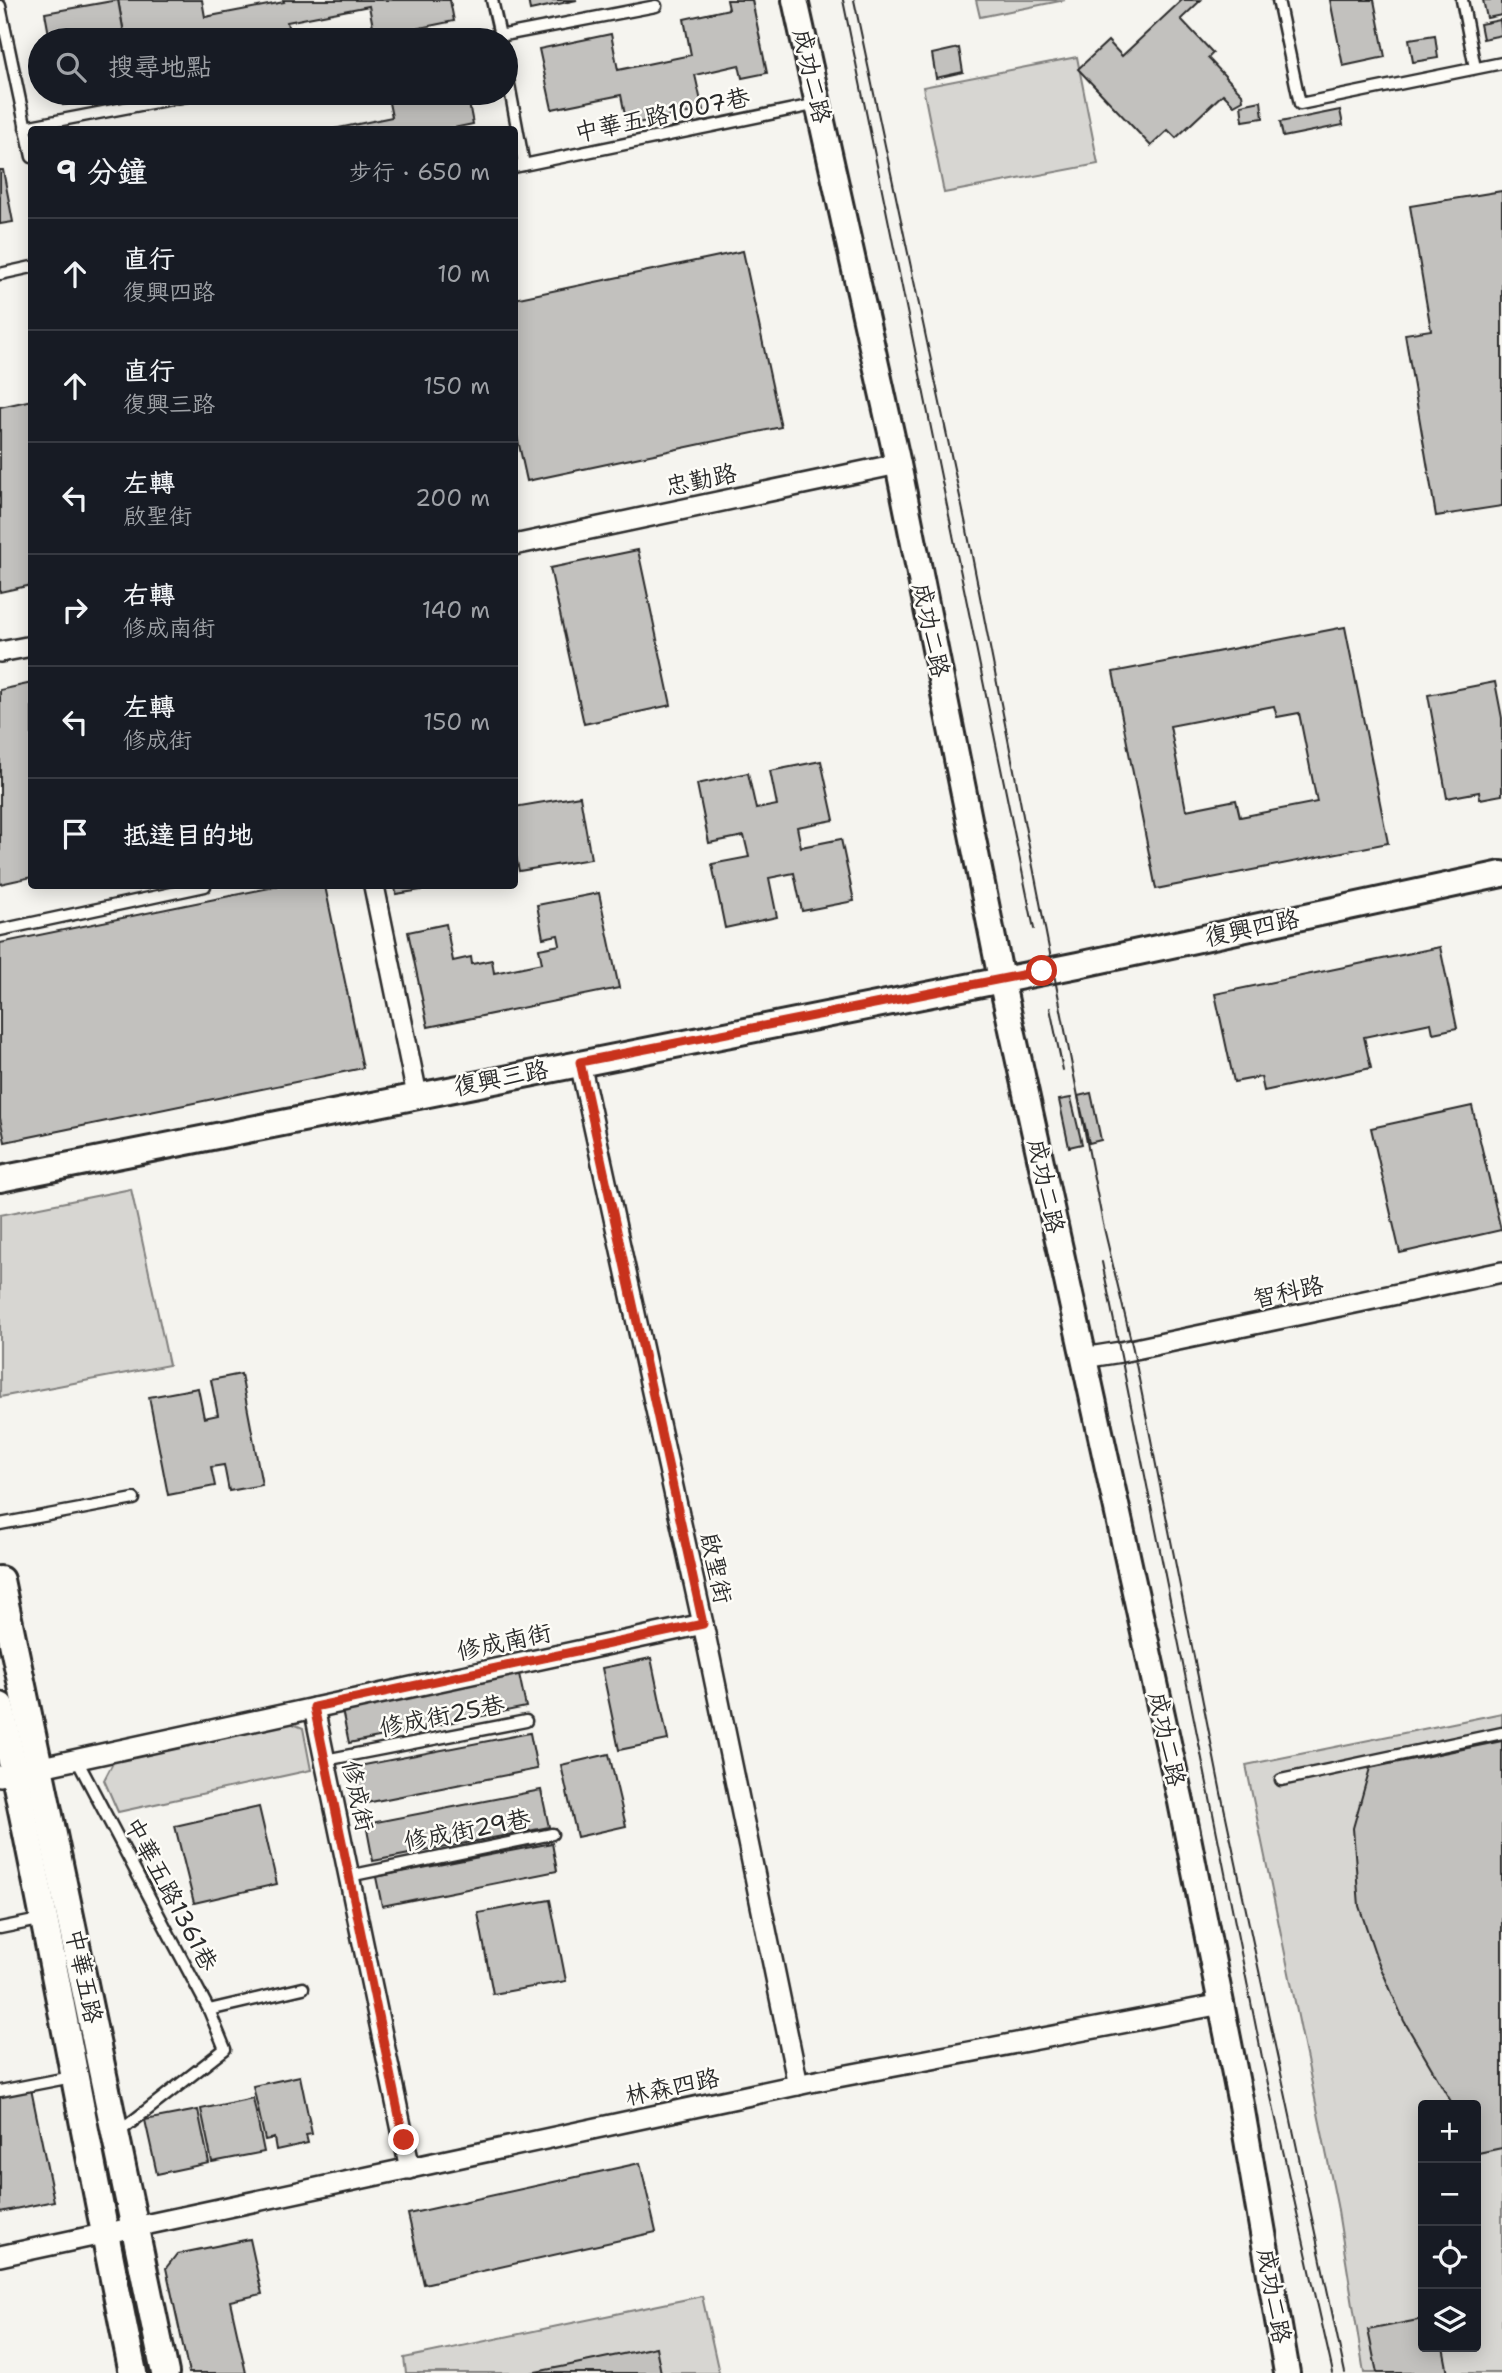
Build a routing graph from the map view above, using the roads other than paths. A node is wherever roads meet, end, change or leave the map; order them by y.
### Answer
1 (492, 0) edge
2 (795, 0) edge
3 (1278, 0) edge
4 (1462, 0) edge
5 (0, 6) edge
6 (656, 6) dead end
7 (498, 28) edge
8 (518, 34) edge
9 (1502, 63) edge
10 (1475, 68) junction
11 (819, 104) junction
12 (140, 105) edge
13 (511, 105) edge
14 (28, 126) edge
15 (30, 126) edge
16 (514, 126) edge
17 (25, 127) junction
18 (28, 140) edge
19 (519, 166) edge
20 (28, 268) edge
21 (0, 274) edge
22 (898, 464) junction
23 (518, 544) edge
24 (28, 647) edge
25 (0, 652) edge
26 (1502, 874) edge
27 (191, 889) edge
28 (375, 889) edge
29 (0, 930) edge
30 (1002, 979) junction
31 (580, 1062) junction
32 (417, 1095) junction
33 (0, 1179) edge
34 (1502, 1272) edge
35 (1083, 1358) junction
36 (134, 1499) dead end
37 (0, 1524) edge
38 (0, 1580) edge
39 (703, 1624) junction
40 (0, 1706) edge
41 (314, 1707) junction
42 (526, 1721) dead end
43 (1502, 1733) edge
44 (77, 1760) junction
45 (325, 1760) junction
46 (40, 1767) junction
47 (7, 1775) edge
48 (1281, 1780) dead end
49 (552, 1834) dead end
50 (349, 1875) junction
51 (71, 1914) junction
52 (44, 1919) junction
53 (0, 1928) edge
54 (303, 1989) dead end
55 (1222, 2004) junction
56 (209, 2010) junction
57 (103, 2070) junction
58 (76, 2076) junction
59 (798, 2085) junction
60 (0, 2091) edge
61 (116, 2135) junction
62 (410, 2169) junction
63 (134, 2228) junction
64 (104, 2234) junction
65 (0, 2256) edge
66 (133, 2373) edge
67 (165, 2373) edge
68 (1287, 2373) edge

1 - 7 lane
2 - 11 street, 成功二路
3 - 10 lane
4 - 10 lane
5 - 17 lane
6 - 8 lane
9 - 10 lane
11 - 19 lane, 中華五路1007巷
11 - 22 street, 成功二路
12 - 15 lane
13 - 16 lane
14 - 17 lane
17 - 18 lane
20 - 21 lane
22 - 23 street, 忠勤路
22 - 30 street, 成功二路
24 - 25 street
26 - 30 street, 復興四路
27 - 29 lane
28 - 32 street
30 - 31 street, 復興三路
30 - 35 street, 成功二路
31 - 32 street, 復興三路
31 - 39 street, 啟聖街
32 - 33 street, 復興三路
34 - 35 street, 智科路
35 - 55 street, 成功二路
36 - 37 lane
38 - 46 main road, 中華五路
39 - 41 street, 修成南街
39 - 59 street, 啟聖街
40 - 47 main road, 中華五路
41 - 44 street
41 - 45 street, 修成街
42 - 45 lane, 修成街25巷
43 - 48 lane
44 - 46 street
44 - 56 lane, 中華五路1361巷
45 - 50 street, 修成街
46 - 47 street
46 - 51 main road, 中華五路
47 - 52 main road, 中華五路
49 - 50 lane, 修成街29巷
50 - 62 street, 修成街
51 - 52 lane
51 - 57 main road, 中華五路
52 - 53 lane
52 - 58 main road, 中華五路
54 - 56 lane
55 - 59 street, 林森四路
55 - 68 street, 成功二路
56 - 61 lane, 中華五路1361巷
57 - 58 lane
57 - 61 main road, 中華五路
58 - 60 lane
58 - 64 main road, 中華五路
59 - 62 street, 林森四路
61 - 63 main road, 中華五路
62 - 63 street, 林森四路
63 - 64 street, 林森四路
63 - 67 main road, 中華五路
64 - 65 street
64 - 66 main road, 中華五路

